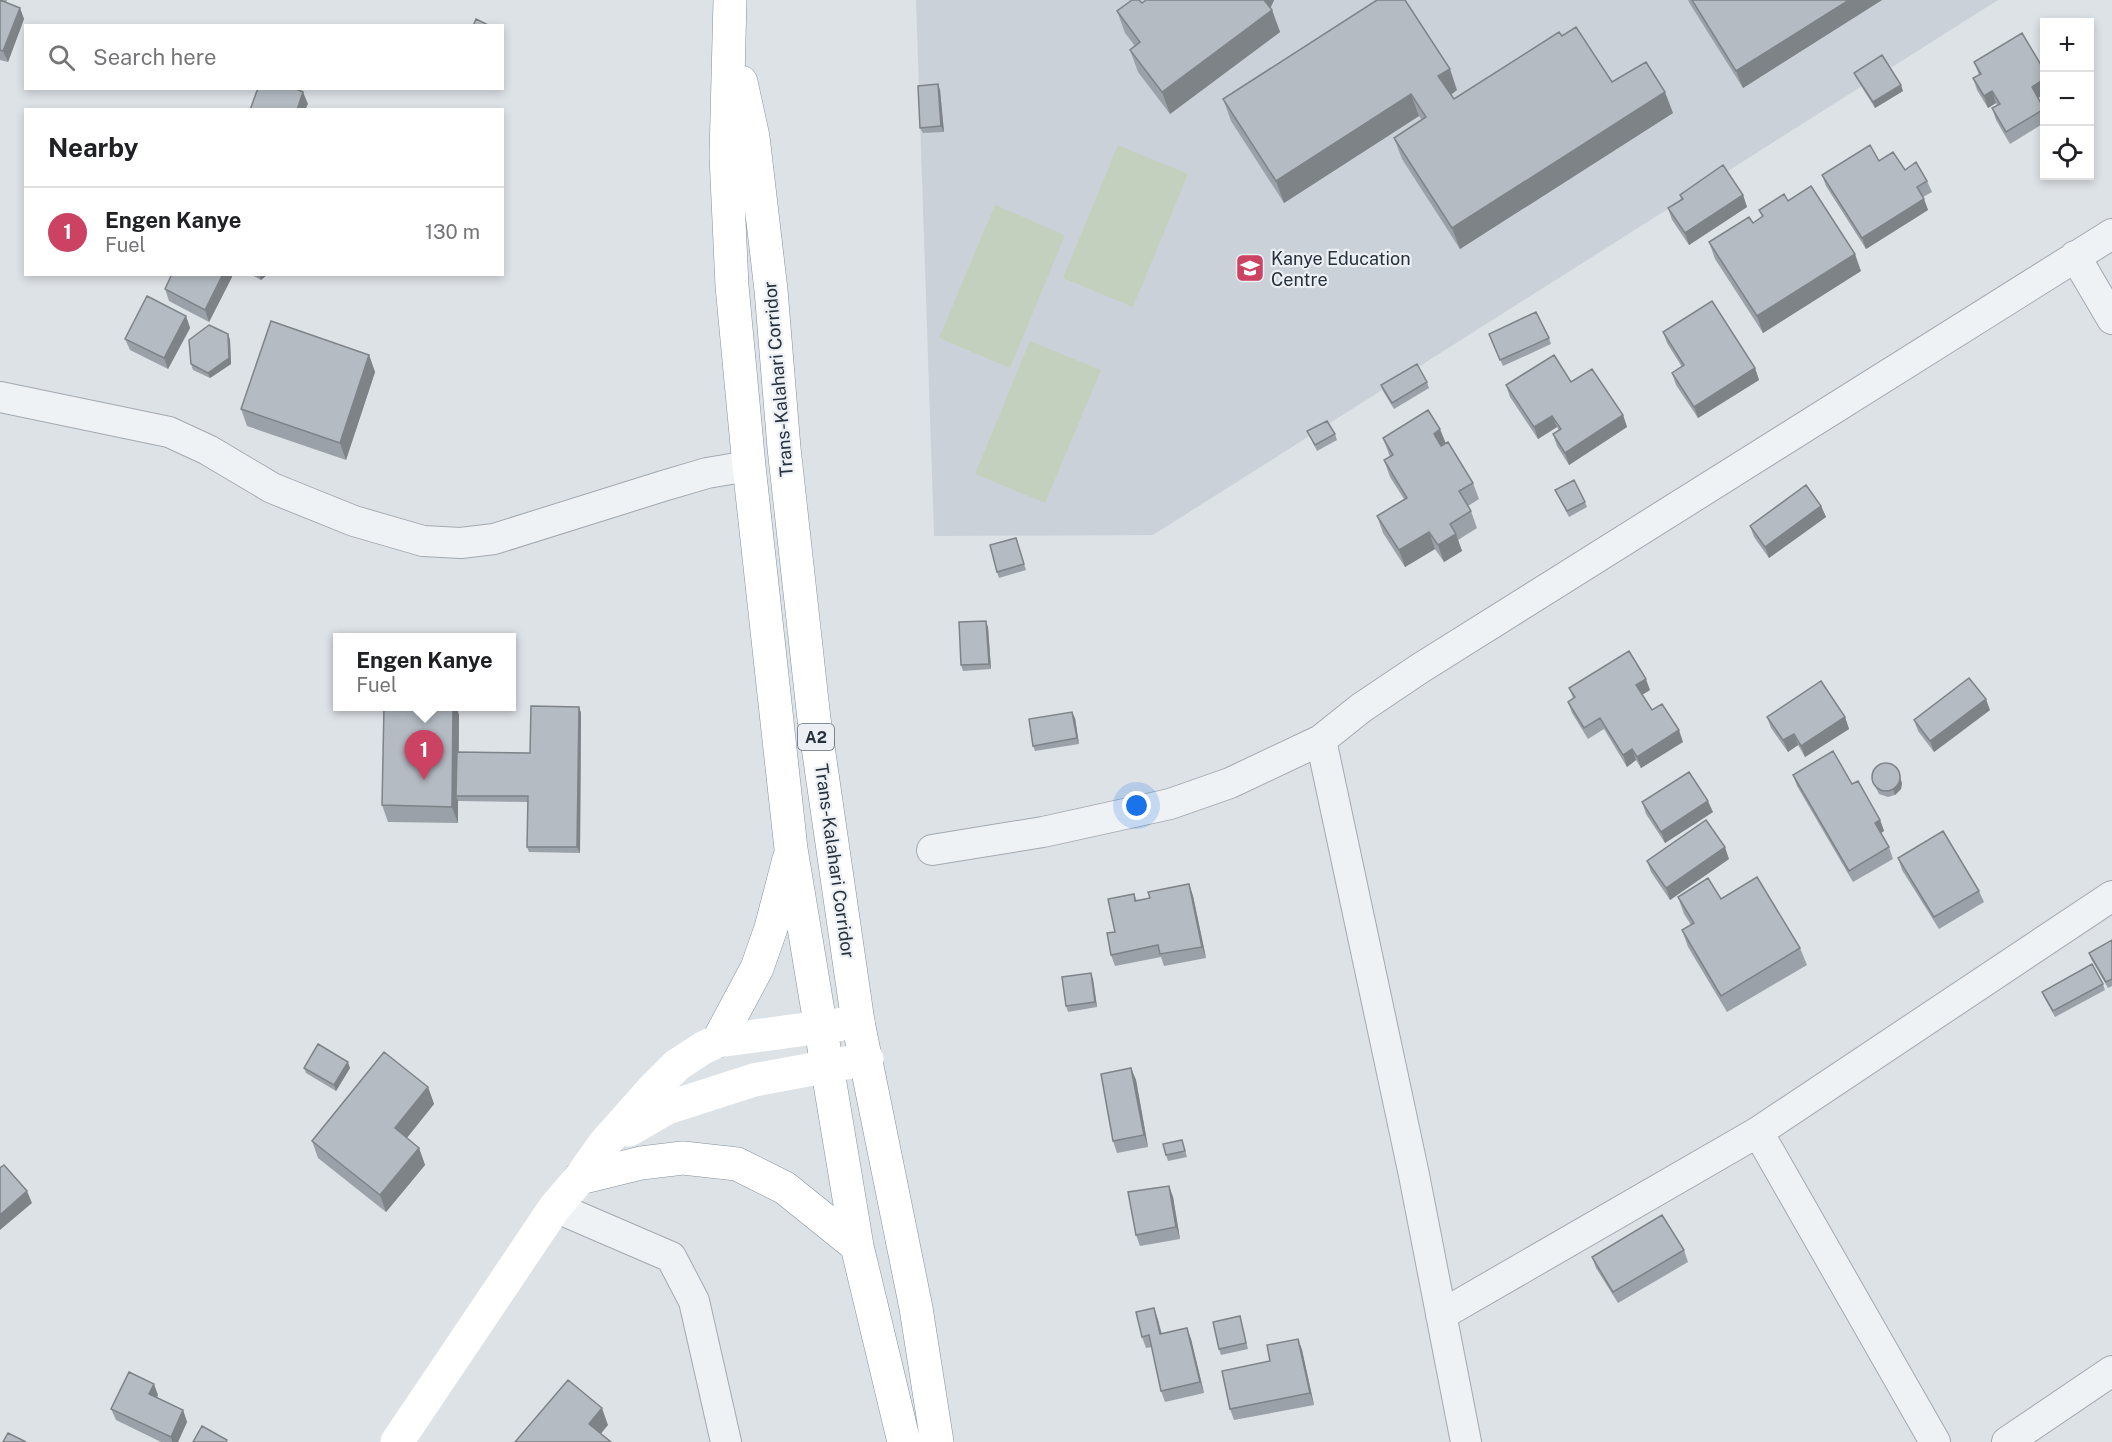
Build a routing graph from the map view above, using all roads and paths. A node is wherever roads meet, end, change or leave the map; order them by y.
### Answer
1 (730, 13) edge
2 (2112, 234) edge
3 (2075, 256) junction
4 (2112, 319) edge
5 (0, 397) edge
6 (749, 466) junction
7 (1321, 740) junction
8 (791, 849) junction
9 (932, 850) dead end
10 (2112, 896) edge
11 (858, 1022) junction
12 (821, 1027) junction
13 (718, 1041) junction
14 (867, 1059) junction
15 (828, 1064) junction
16 (1758, 1132) junction
17 (604, 1144) junction
18 (580, 1178) junction
19 (555, 1207) junction
20 (858, 1246) junction
21 (1441, 1315) junction
22 (2112, 1371) edge
23 (397, 1442) edge
24 (726, 1442) edge
25 (904, 1442) edge
26 (937, 1442) edge
27 (1466, 1442) edge
28 (1935, 1442) edge
29 (2007, 1442) edge

1 - 6 main road, Trans-Kalahari Corridor / A2
1 - 11 main road, Trans-Kalahari Corridor / A2
2 - 3 street
3 - 4 street
3 - 7 street
5 - 6 street
6 - 8 main road, Trans-Kalahari Corridor / A2
7 - 9 street
7 - 21 street
8 - 12 main road, Trans-Kalahari Corridor / A2
8 - 13 main road
10 - 16 street
11 - 12 main road
11 - 14 main road, Trans-Kalahari Corridor / A2
12 - 13 main road
12 - 15 main road, Trans-Kalahari Corridor / A2
13 - 17 main road
14 - 15 main road
14 - 26 main road, Trans-Kalahari Corridor / A2
15 - 17 main road
15 - 20 main road, Trans-Kalahari Corridor / A2
16 - 21 street
16 - 28 street
17 - 18 main road
18 - 19 main road
18 - 20 main road
19 - 23 main road
19 - 24 street
20 - 25 main road, Trans-Kalahari Corridor / A2
21 - 27 street
22 - 29 street

